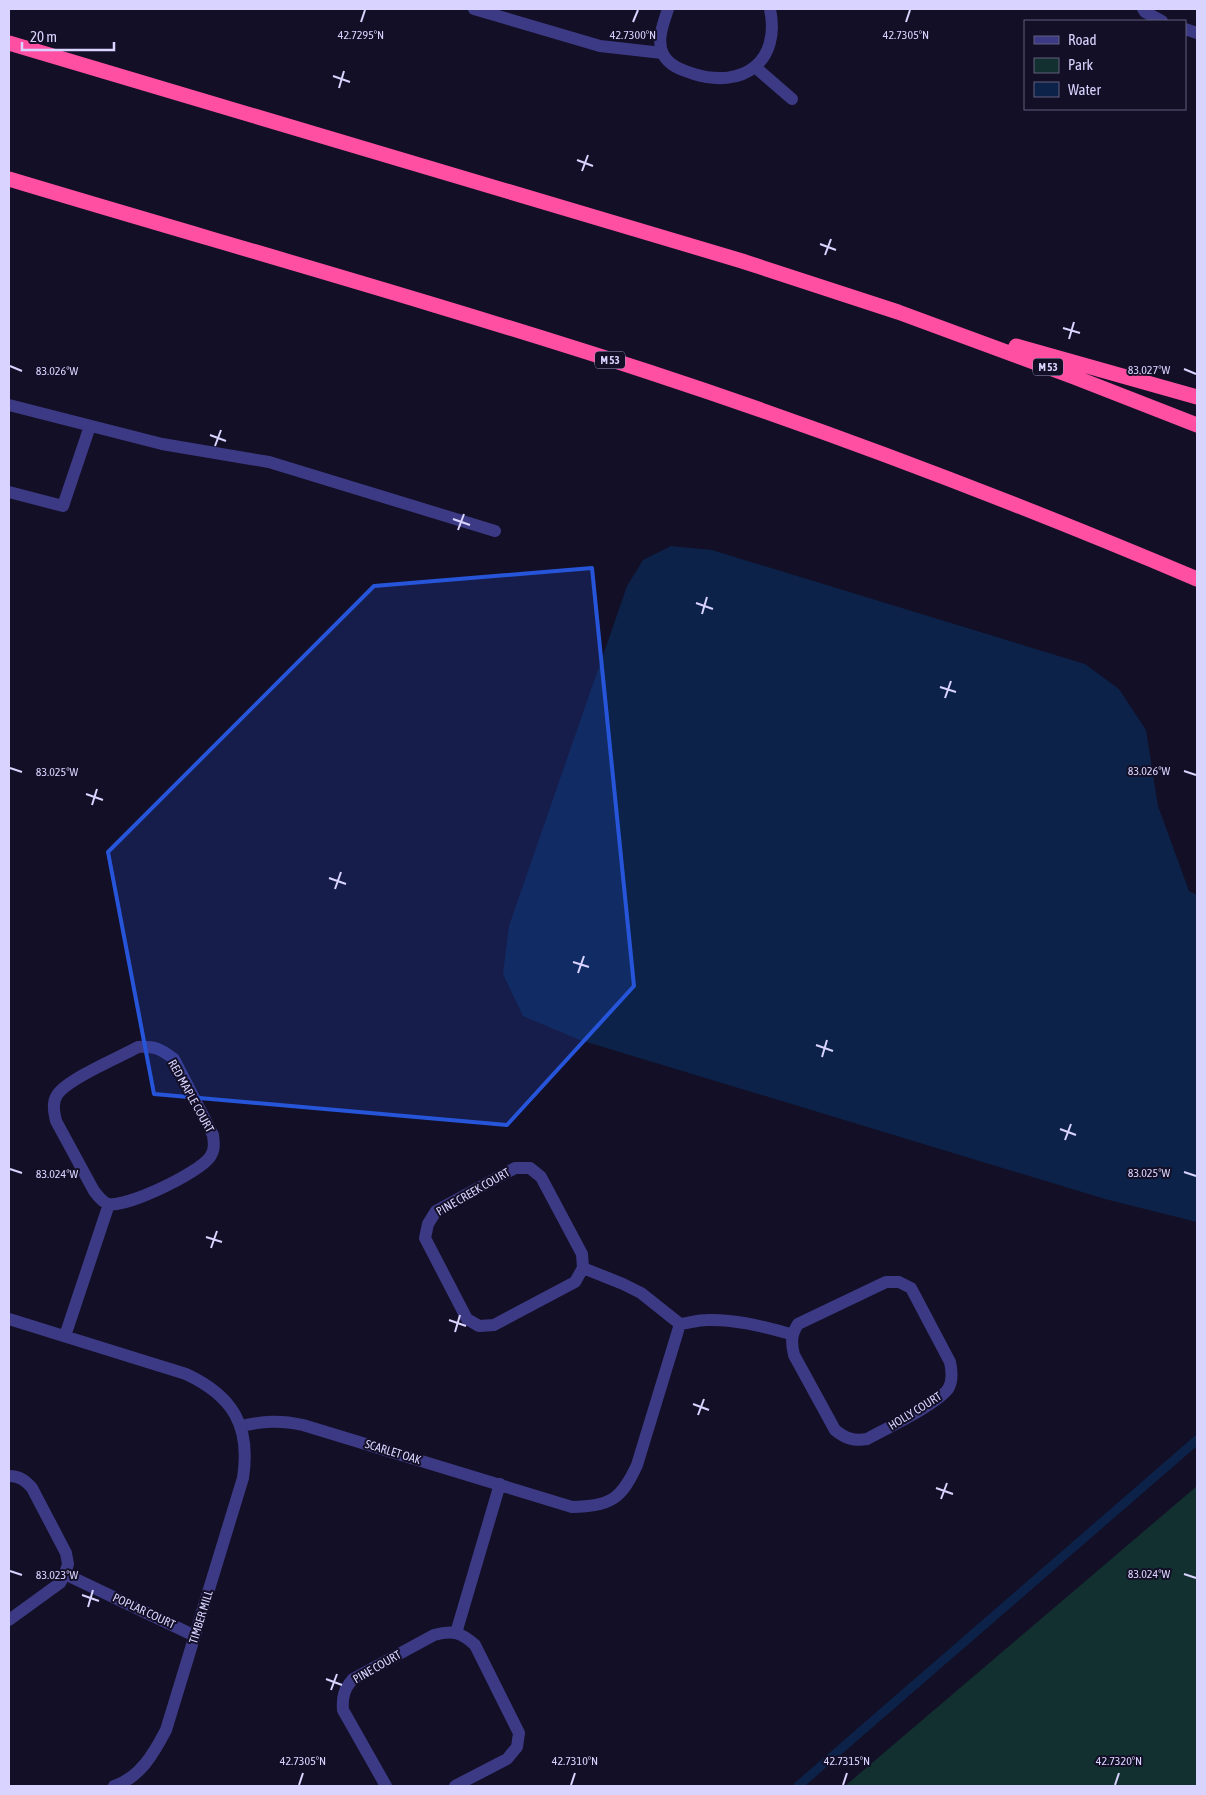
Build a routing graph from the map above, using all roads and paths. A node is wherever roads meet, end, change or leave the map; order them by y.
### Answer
1 (474, 9) edge
2 (668, 9) edge
3 (770, 9) edge
4 (1143, 9) edge
5 (1160, 20) edge
6 (9, 43) edge
7 (662, 53) junction
8 (755, 67) junction
9 (792, 100) dead end
10 (9, 179) edge
11 (898, 312) junction
12 (1197, 398) edge
13 (9, 405) edge
14 (90, 426) junction
15 (1197, 426) edge
16 (9, 492) edge
17 (495, 531) dead end
18 (1197, 579) edge
19 (109, 1204) junction
20 (583, 1268) junction
21 (9, 1319) edge
22 (680, 1324) junction
23 (791, 1334) junction
24 (65, 1336) junction
25 (241, 1426) junction
26 (9, 1476) edge
27 (500, 1484) junction
28 (65, 1574) junction
29 (9, 1620) edge
30 (456, 1633) junction
31 (195, 1636) junction
32 (114, 1786) edge
33 (386, 1786) edge
34 (456, 1786) edge

1 - 7 street
2 - 7 street
3 - 8 street
4 - 5 street
6 - 11 highway, M 53
7 - 8 street
8 - 9 street
10 - 18 highway, M 53
11 - 12 highway
11 - 15 highway, M 53
13 - 14 street
14 - 16 street
14 - 17 street
19 - 19 street, RED MAPLE COURT
19 - 24 street
20 - 20 street, PINE CREEK COURT
20 - 22 street
21 - 24 street
22 - 23 street
22 - 27 street, SCARLET OAK
23 - 23 street, HOLLY COURT
24 - 25 street
25 - 27 street, SCARLET OAK
25 - 31 street, TIMBER MILL
26 - 28 street
27 - 30 street
28 - 29 street
28 - 31 street, POPLAR COURT
30 - 33 street, PINE COURT
30 - 34 street
31 - 32 street, TIMBER MILL

